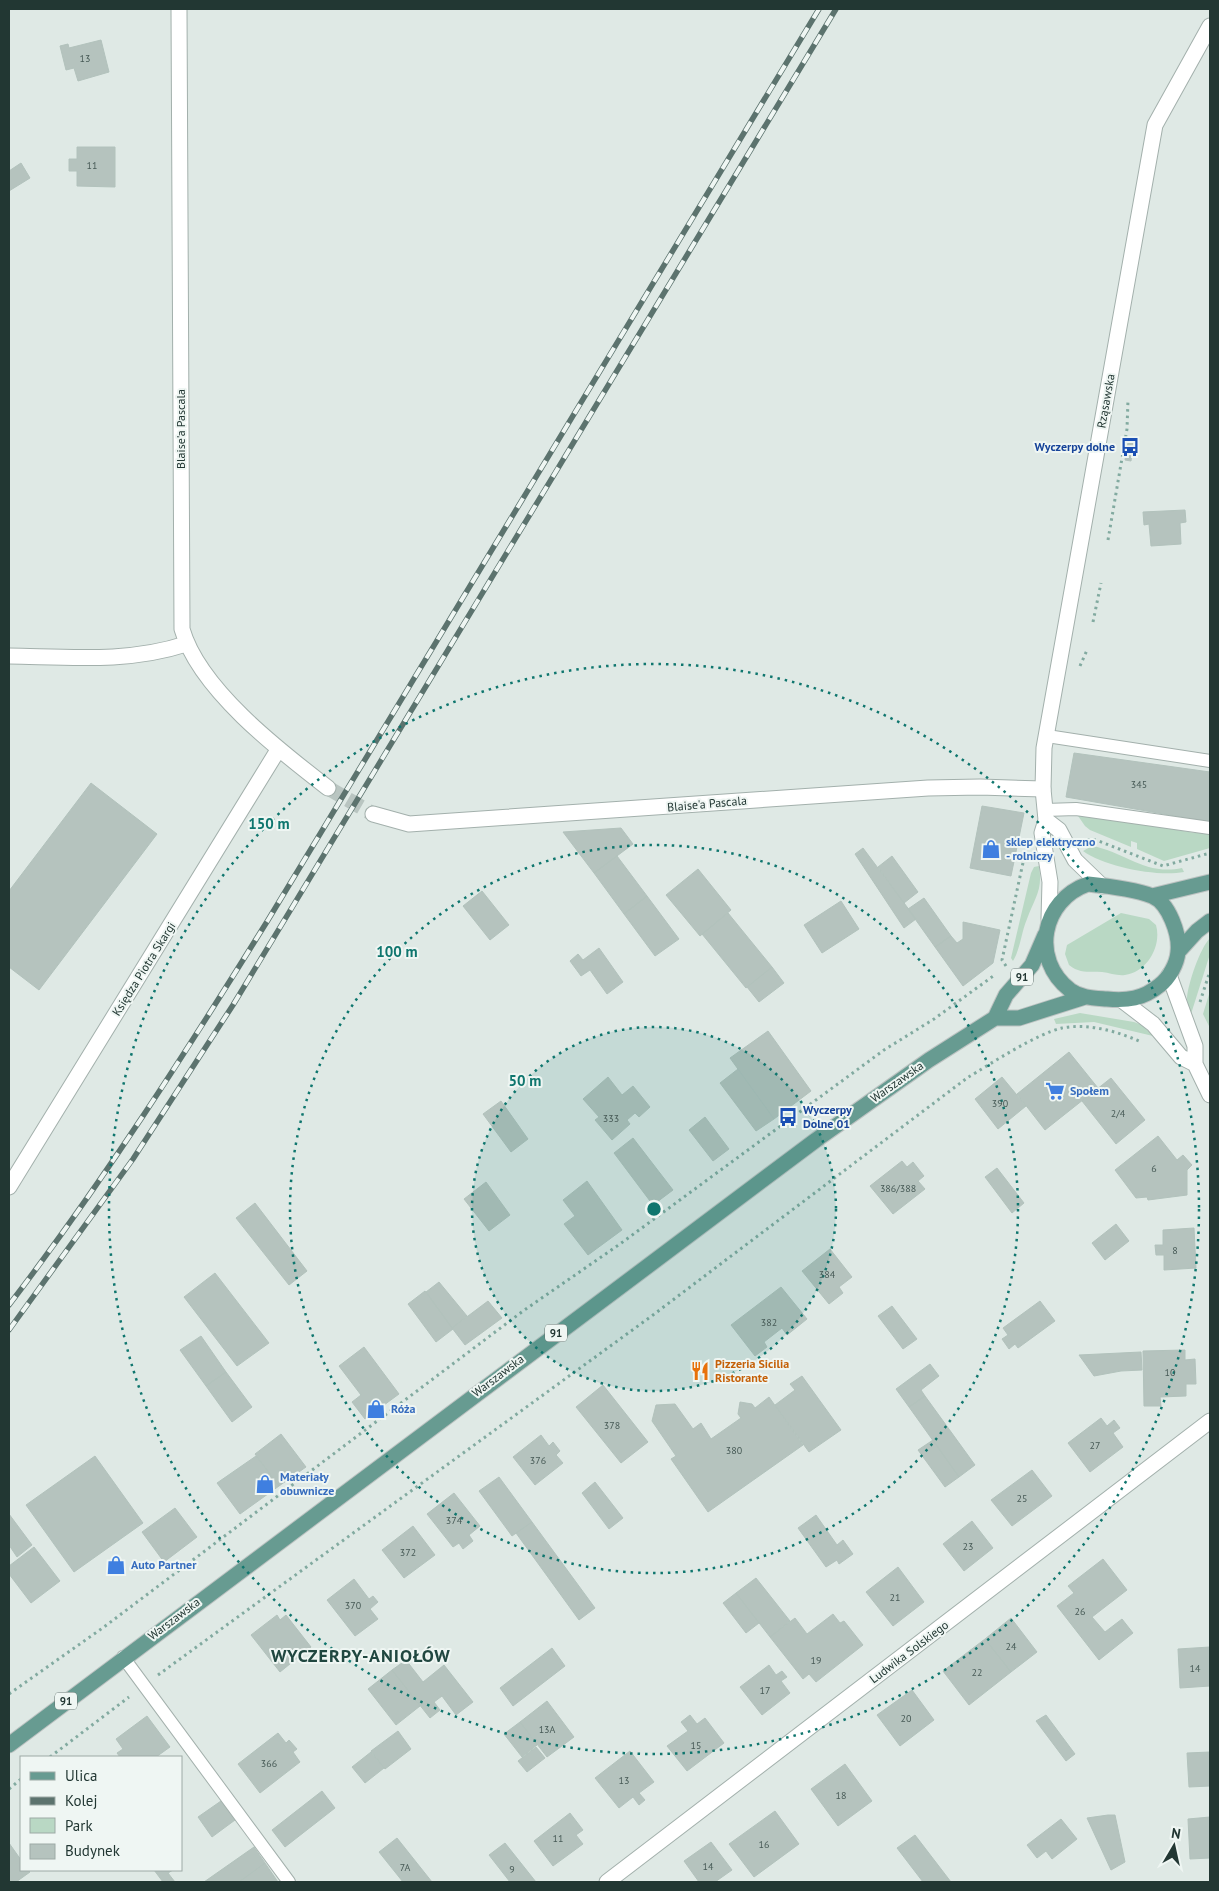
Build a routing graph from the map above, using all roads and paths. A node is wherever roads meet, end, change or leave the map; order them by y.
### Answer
1 (179, 9) edge
2 (1210, 26) edge
3 (1101, 583) dead end
4 (1093, 622) dead end
5 (186, 644) junction
6 (9, 656) edge
7 (1047, 736) junction
8 (278, 750) junction
9 (1210, 761) edge
10 (328, 788) tunnel mouth
11 (1043, 789) junction
12 (373, 814) tunnel mouth
13 (1046, 815) junction
14 (1210, 828) edge
15 (1084, 840) dead end
16 (1210, 853) edge
17 (1030, 857) dead end
18 (1210, 882) edge
19 (1102, 886) junction
20 (1152, 896) junction
21 (1049, 919) junction
22 (1210, 921) edge
23 (1045, 935) junction
24 (1178, 952) junction
25 (1210, 971) edge
26 (1169, 975) junction
27 (1084, 997) junction
28 (1123, 1001) junction
29 (1200, 1012) dead end
30 (995, 1018) junction
31 (1146, 1044) dead end
32 (1195, 1064) junction
33 (1210, 1095) edge
34 (9, 1188) edge
35 (1210, 1421) edge
36 (123, 1657) junction
37 (144, 1685) junction
38 (9, 1694) edge
39 (9, 1745) edge
40 (51, 1756) edge
41 (20, 1780) edge
42 (9, 1789) edge
43 (289, 1882) edge
44 (607, 1882) edge

1 - 5 street, Blaise'a Pascala
2 - 7 street, Rząsawska
3 - 4 path
5 - 6 street
5 - 8 street, Blaise'a Pascala
7 - 9 lane
7 - 11 street, Rząsawska
8 - 10 street, Blaise'a Pascala
8 - 34 street, Księdza Piotra Skargi
11 - 12 street, Blaise'a Pascala
11 - 13 street, Rząsawska
13 - 14 lane
13 - 19 street
13 - 21 street, Rząsawska
15 - 16 path
17 - 38 path
18 - 20 main road, 91
19 - 20 main road, 91
19 - 21 main road, 91
20 - 24 main road
21 - 23 main road, 91
22 - 24 main road, 91
23 - 27 main road, 91
23 - 30 main road, 91
24 - 26 main road, 91
25 - 29 path
26 - 28 main road, 91
26 - 32 street
27 - 28 main road, 91
27 - 30 main road, 91
28 - 32 street
30 - 36 main road, Warszawska / 91
31 - 37 path
32 - 33 street
35 - 44 street, Ludwika Solskiego
36 - 37 lane
36 - 39 main road, Warszawska / 91
37 - 40 path
37 - 43 lane
41 - 42 path

